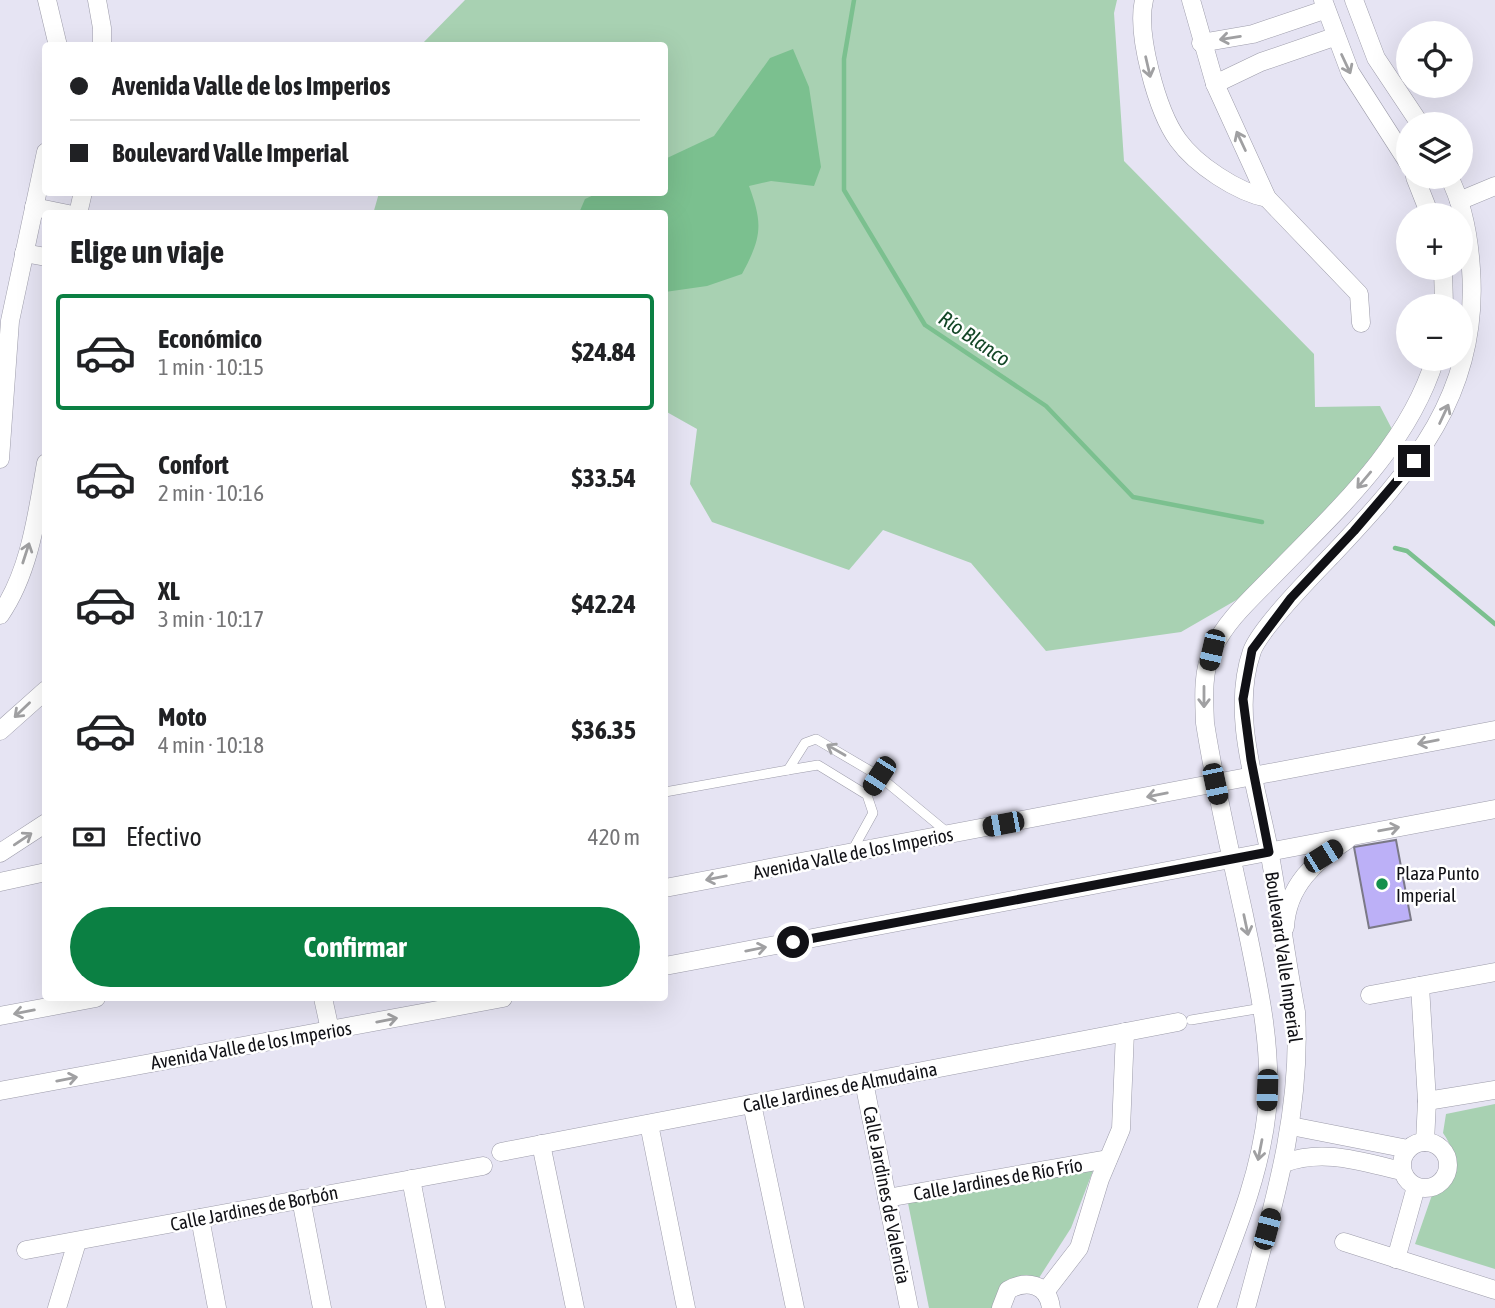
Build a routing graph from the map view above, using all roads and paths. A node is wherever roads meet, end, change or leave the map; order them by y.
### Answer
1 (47, 0) edge
2 (97, 0) edge
3 (1144, 0) edge
4 (1191, 0) edge
5 (1354, 0) edge
6 (1324, 5) edge
7 (1281, 25) junction
8 (1334, 37) junction
9 (58, 42) edge
10 (102, 42) edge
11 (1201, 43) junction
12 (1290, 54) junction
13 (1215, 84) junction
14 (1412, 112) edge
15 (1396, 145) edge
16 (42, 170) edge
17 (1495, 186) edge
18 (1454, 189) edge
19 (1267, 198) junction
20 (1459, 201) junction
21 (34, 207) junction
22 (49, 210) edge
23 (24, 253) junction
24 (42, 256) edge
25 (1361, 323) dead end
26 (4, 340) edge
27 (3, 367) edge
28 (1431, 371) edge
29 (0, 459) edge
30 (42, 487) edge
31 (1306, 543) junction
32 (1328, 559) junction
33 (0, 615) edge
34 (42, 694) edge
35 (1495, 730) edge
36 (0, 731) edge
37 (788, 770) junction
38 (879, 776) junction
39 (1254, 776) junction
40 (1215, 784) junction
41 (668, 791) edge
42 (867, 795) junction
43 (1495, 809) edge
44 (42, 826) edge
45 (950, 834) junction
46 (1355, 835) junction
47 (1269, 852) junction
48 (0, 853) edge
49 (851, 853) junction
50 (1231, 859) junction
51 (42, 874) edge
52 (0, 882) edge
53 (668, 887) edge
54 (1284, 944) junction
55 (668, 965) edge
56 (1495, 972) edge
57 (1420, 986) junction
58 (1370, 995) dead end
59 (80, 1001) edge
60 (324, 1001) edge
61 (487, 1001) edge
62 (1262, 1008) junction
63 (0, 1016) edge
64 (1185, 1021) joint
65 (330, 1030) junction
66 (1125, 1032) junction
67 (1268, 1071) junction
68 (1297, 1071) junction
69 (864, 1082) junction
70 (1495, 1090) edge
71 (0, 1091) edge
72 (1427, 1101) junction
73 (752, 1104) junction
74 (649, 1124) junction
75 (1291, 1126) junction
76 (1337, 1135) junction
77 (541, 1144) junction
78 (1416, 1145) junction
79 (501, 1152) dead end
80 (1334, 1155) junction
81 (1108, 1159) junction
82 (1284, 1163) junction
83 (483, 1166) dead end
84 (1402, 1171) junction
85 (411, 1179) junction
86 (1416, 1187) junction
87 (887, 1198) junction
88 (301, 1199) junction
89 (200, 1218) junction
90 (77, 1242) junction
91 (1344, 1242) dead end
92 (26, 1250) dead end
93 (1396, 1259) junction
94 (1495, 1290) edge
95 (1048, 1300) edge
96 (57, 1308) edge
97 (217, 1308) edge
98 (322, 1308) edge
99 (436, 1308) edge
100 (575, 1308) edge
101 (686, 1308) edge
102 (795, 1308) edge
103 (909, 1308) edge
104 (1001, 1308) edge
105 (1207, 1308) edge
106 (1246, 1308) edge

1 - 9 street
2 - 10 street
3 -> 19 street
4 - 11 street
5 - 14 street
6 - 7 street
6 - 8 street
7 -> 11 street
7 - 12 street
8 - 12 street
8 -> 15 street
11 - 13 street
12 - 13 street
19 -> 13 street
16 - 21 street
17 - 20 street
18 - 20 street, Boulevard Valle Imperial
19 - 25 street
32 -> 20 street, Boulevard Valle Imperial
21 - 22 street
21 - 23 street
23 - 24 street
23 - 26 street
26 - 27 street
27 - 29 street
28 -> 31 street, Boulevard Valle Imperial
33 -> 30 street
31 - 32 street
31 -> 40 street, Boulevard Valle Imperial
32 - 39 street, Boulevard Valle Imperial
34 -> 36 street
35 -> 39 street, Avenida Valle de los Imperios
38 -> 37 lane
37 - 41 lane
37 - 42 lane
38 - 42 lane
38 - 45 lane
39 - 40 street, Avenida Valle de los Imperios
39 - 47 street, Boulevard Valle Imperial
40 -> 45 street, Avenida Valle de los Imperios
40 - 50 street, Boulevard Valle Imperial
42 - 49 lane
46 -> 43 street
48 -> 44 street
45 - 49 street, Avenida Valle de los Imperios
46 - 47 street
46 - 54 street
47 - 50 street
47 - 54 street, Boulevard Valle Imperial
49 -> 53 street, Avenida Valle de los Imperios
55 -> 50 street
50 -> 62 street, Boulevard Valle Imperial
51 - 52 street
54 - 68 street, Boulevard Valle Imperial
56 - 57 street
57 - 58 street
57 - 72 street
59 -> 63 street
60 - 65 street
65 -> 61 street, Avenida Valle de los Imperios
62 - 64 lane
62 - 67 street, Boulevard Valle Imperial
64 - 66 street, Calle Jardines de Almudaina
71 -> 65 street, Avenida Valle de los Imperios
66 - 69 street, Calle Jardines de Almudaina
66 - 81 street
67 - 68 street
67 -> 105 street, Boulevard Valle Imperial
68 - 75 street, Boulevard Valle Imperial
69 - 73 street, Calle Jardines de Almudaina
69 - 87 street, Calle Jardines de Valencia
70 - 72 street
72 - 78 street
73 - 74 street, Calle Jardines de Almudaina
73 - 102 street
74 - 77 street, Calle Jardines de Almudaina
74 - 101 street
75 - 76 street
75 - 82 street, Boulevard Valle Imperial
76 - 78 street
76 - 80 street
77 - 79 street, Calle Jardines de Almudaina
77 - 100 street
78 - 84 street
78 - 86 street
80 - 82 street
80 - 84 street
81 - 87 street, Calle Jardines de Río Frío
81 - 95 street
82 - 106 street, Boulevard Valle Imperial
83 - 85 street, Calle Jardines de Borbón
84 - 86 street
85 - 88 street, Calle Jardines de Borbón
85 - 99 street
86 - 93 street
87 - 103 street, Calle Jardines de Valencia
88 - 89 street, Calle Jardines de Borbón
88 - 98 street
89 - 90 street, Calle Jardines de Borbón
89 - 97 street
90 - 92 street, Calle Jardines de Borbón
90 - 96 street
91 - 93 street
93 - 94 street
95 - 104 street

